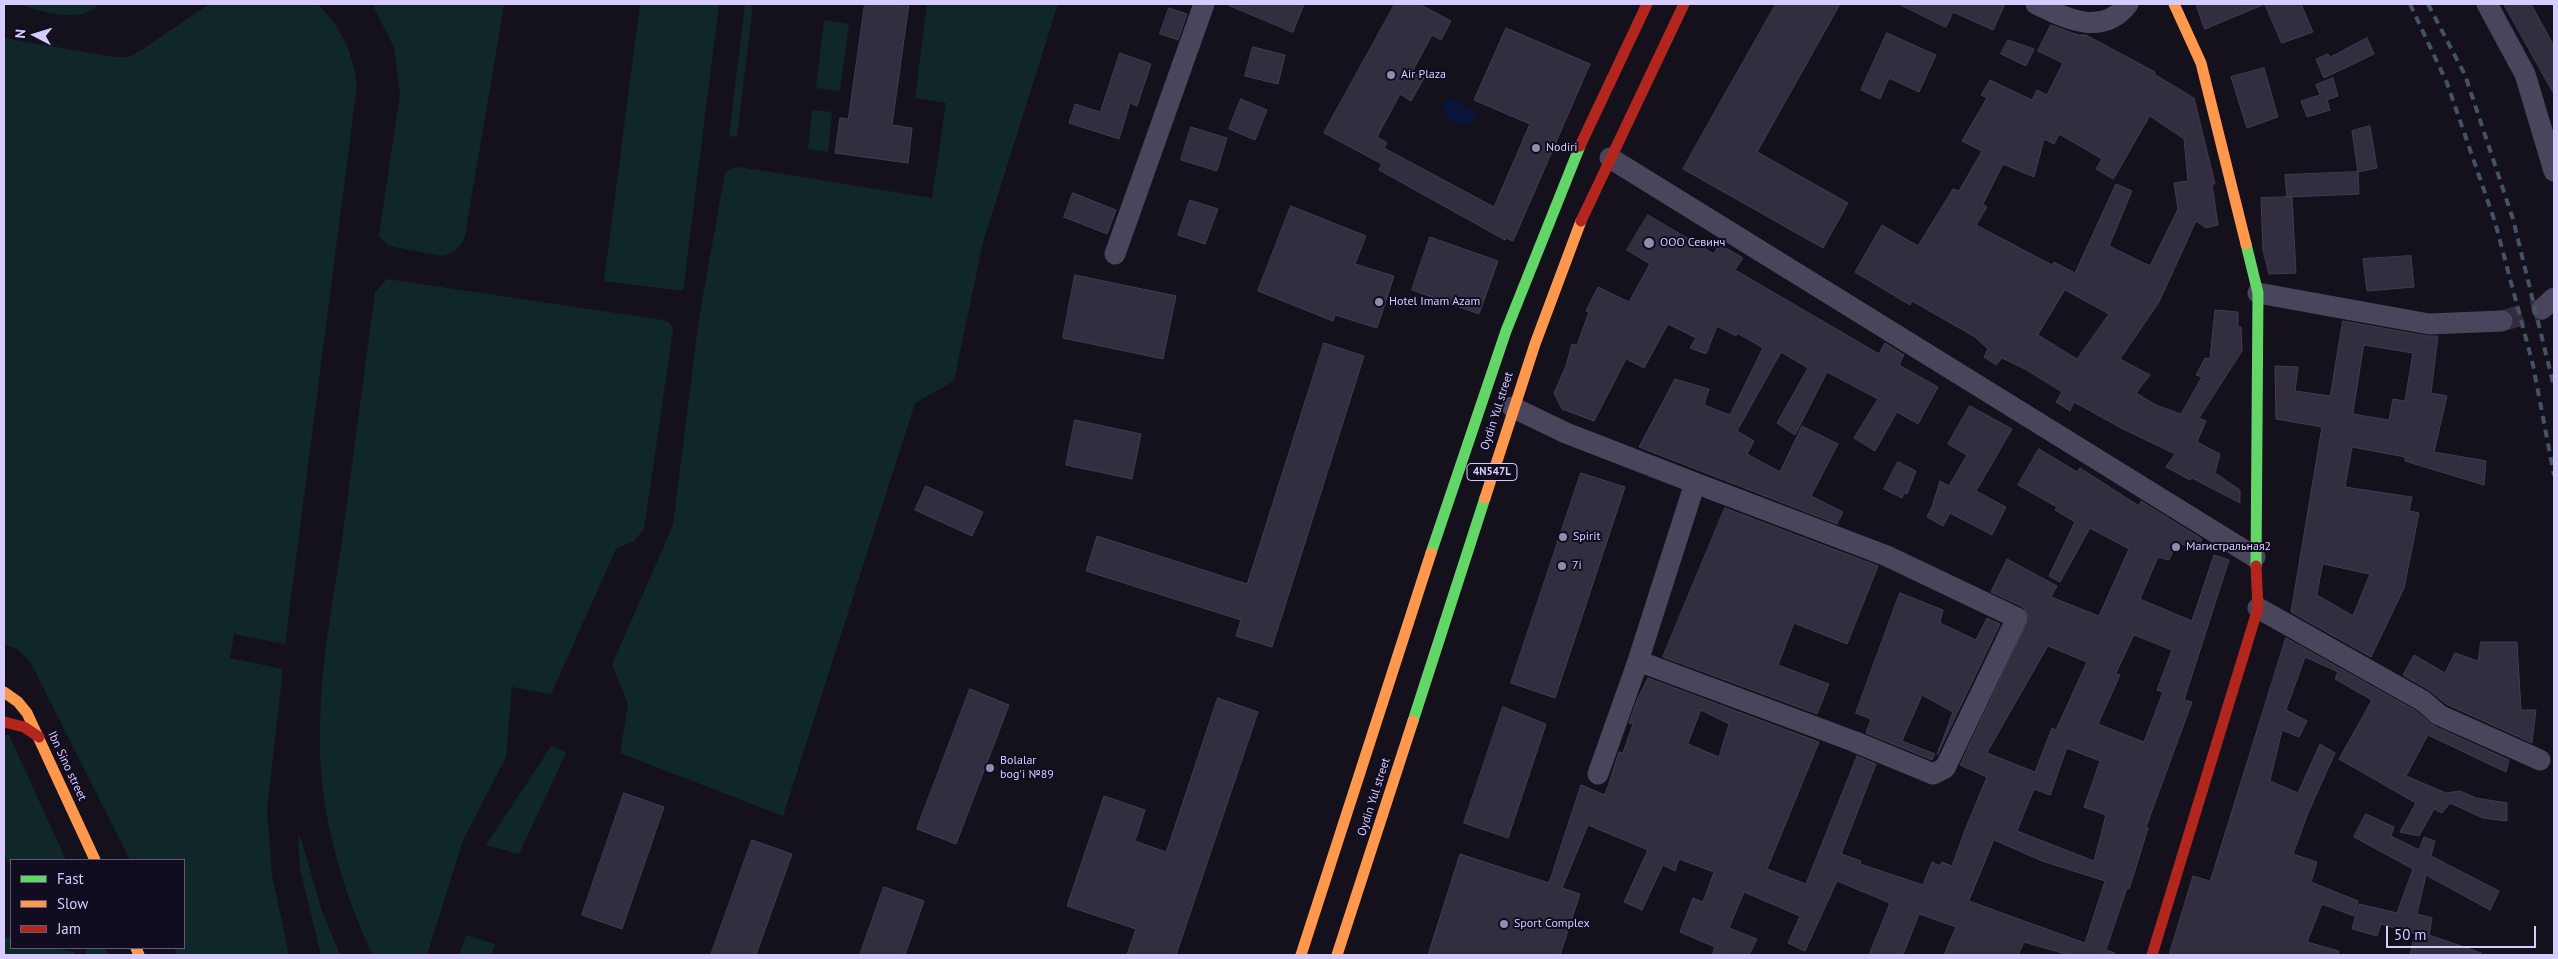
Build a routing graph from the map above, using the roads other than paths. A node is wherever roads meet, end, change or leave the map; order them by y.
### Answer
1 (1204, 4) edge
2 (1647, 4) edge
3 (1684, 4) edge
4 (2036, 4) edge
5 (2128, 4) edge
6 (2174, 4) edge
7 (2487, 4) edge
8 (1610, 158) junction
9 (2554, 171) edge
10 (1115, 254) dead end
11 (2258, 293) junction
12 (2502, 321) tunnel mouth
13 (1512, 407) junction
14 (1695, 483) junction
15 (2255, 557) junction
16 (2258, 608) junction
17 (1638, 661) junction
18 (4, 692) edge
19 (4, 722) edge
20 (39, 737) junction
21 (2540, 760) dead end
22 (1598, 774) dead end
23 (96, 859) edge
24 (1301, 955) edge
25 (1337, 955) edge
26 (2152, 955) edge

1 - 10 street
2 - 24 main road, Oydin Yul street / 4N547L
3 - 8 main road, Oydin Yul street / 4N547L
4 - 5 street
6 - 11 main road
7 - 9 street
8 - 13 main road, Oydin Yul street / 4N547L
8 - 15 street
11 - 12 street
11 - 15 main road
13 - 14 street
13 - 25 main road, Oydin Yul street / 4N547L
14 - 17 street
14 - 17 street
15 - 16 main road
16 - 21 street
16 - 26 main road
17 - 22 street
18 - 20 main road, Ibn Sino street
19 - 20 main road
20 - 23 main road, Ibn Sino street

